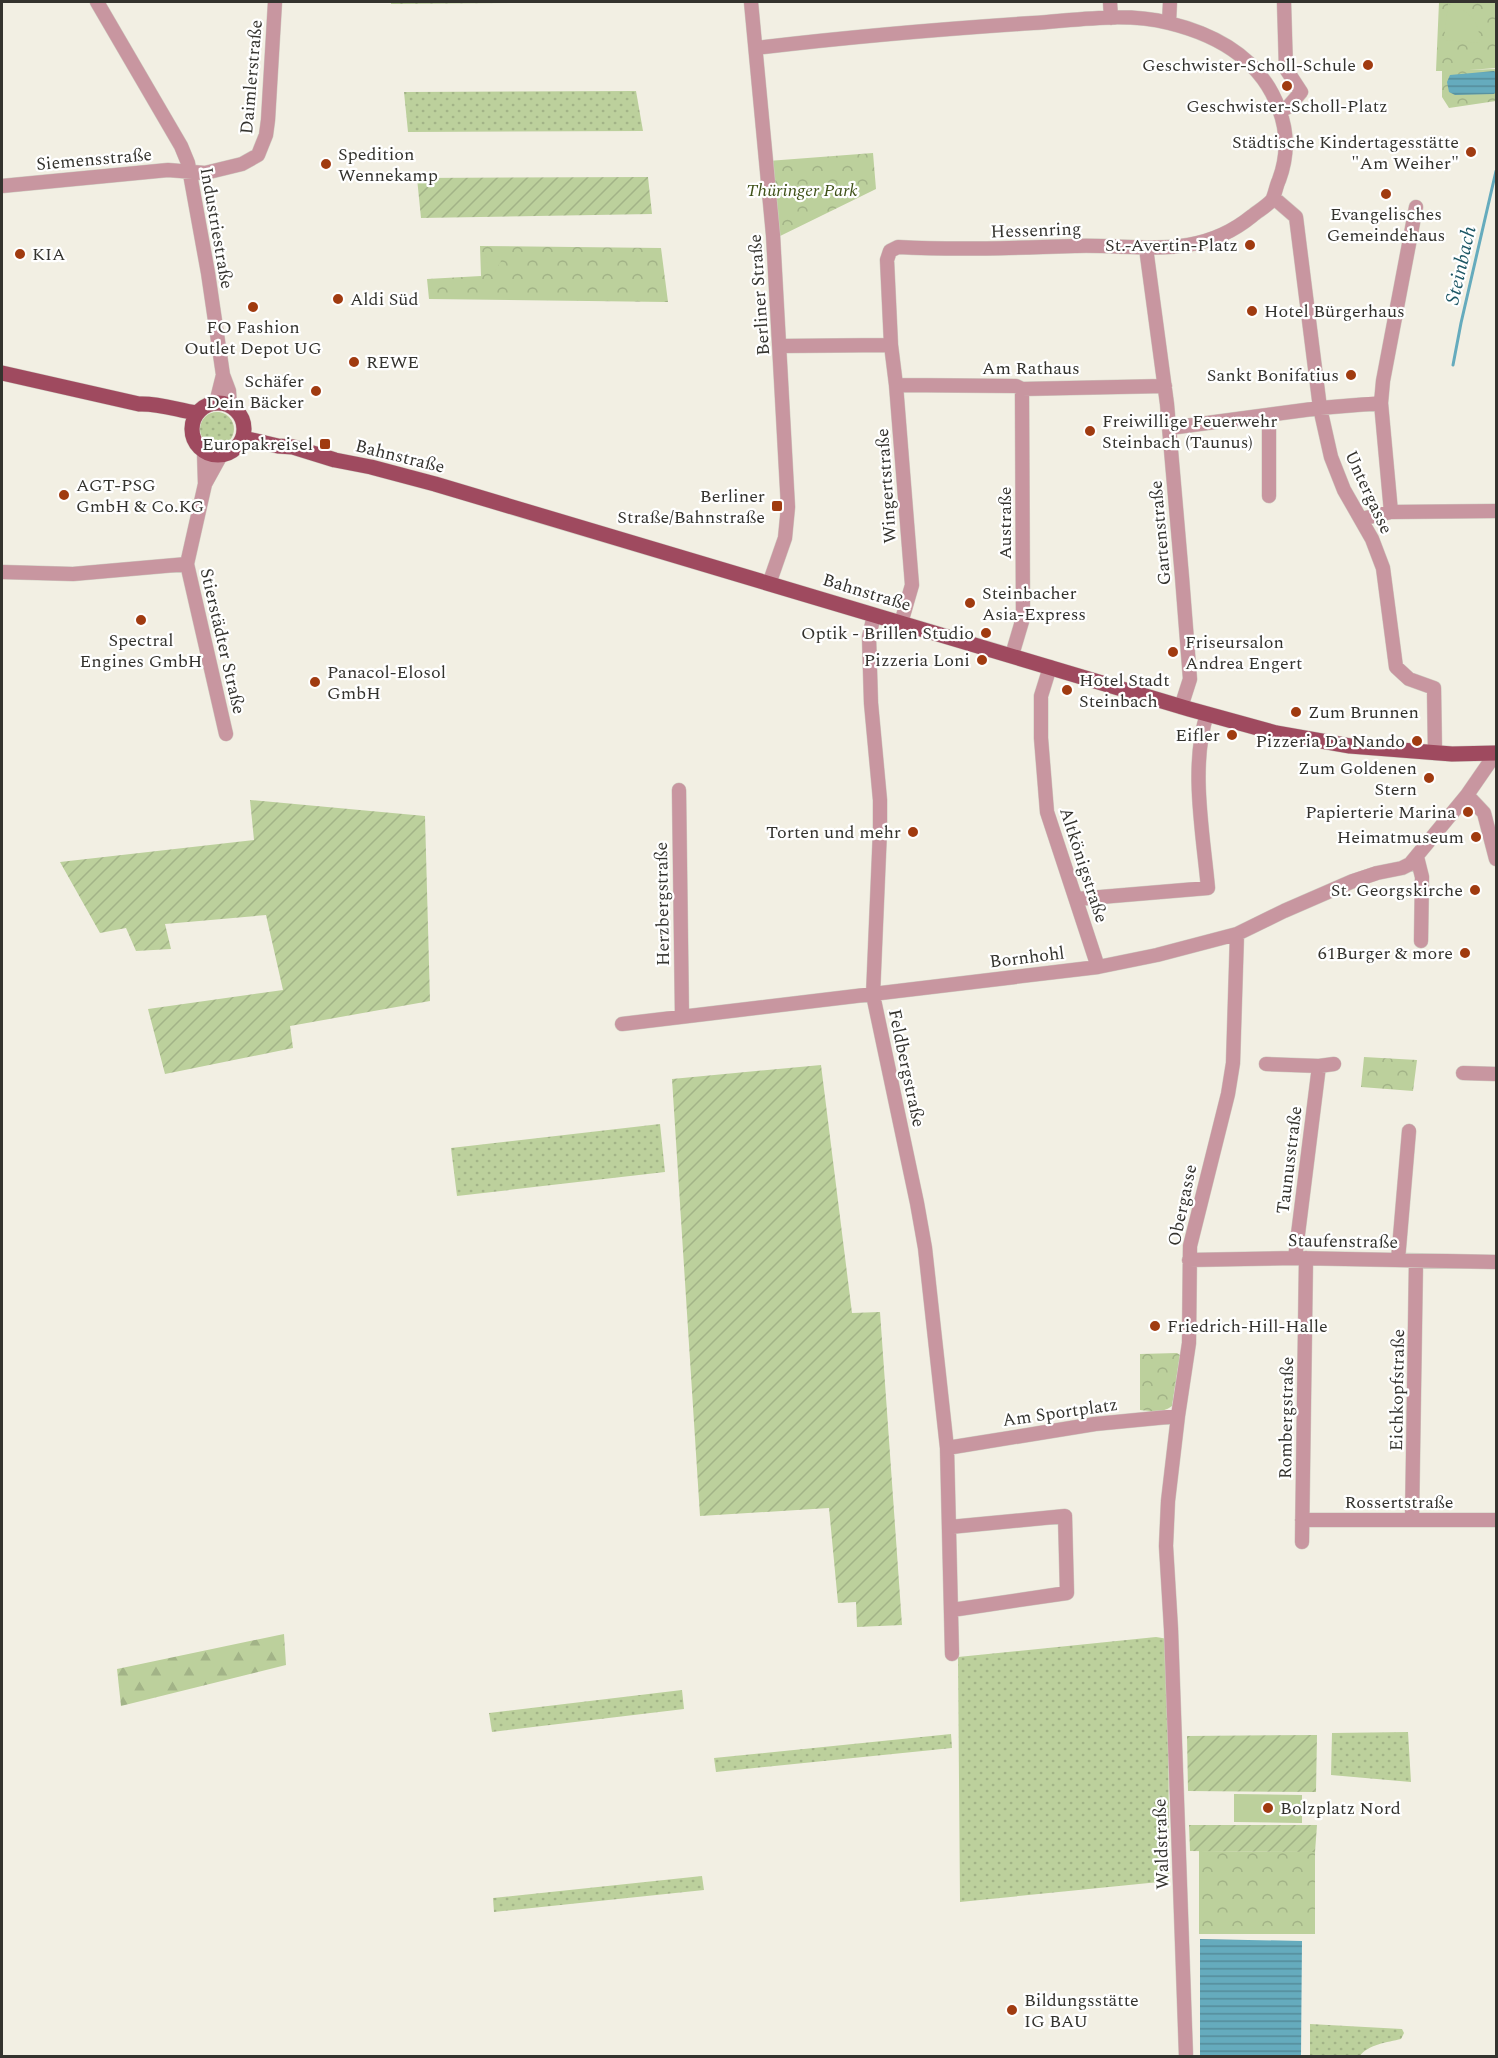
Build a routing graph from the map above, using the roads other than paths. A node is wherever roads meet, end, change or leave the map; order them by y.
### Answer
1 (97, 2) edge
2 (275, 2) edge
3 (751, 2) edge
4 (1110, 2) edge
5 (1170, 2) edge
6 (1284, 2) edge
7 (1112, 18) junction
8 (1169, 23) junction
9 (756, 48) junction
10 (1286, 69) junction
11 (1263, 78) junction
12 (1280, 111) junction
13 (190, 172) junction
14 (2, 186) edge
15 (1274, 198) junction
16 (1416, 207) dead end
17 (1146, 248) junction
18 (890, 251) joint
19 (891, 345) junction
20 (780, 346) junction
21 (2, 373) edge
22 (896, 385) junction
23 (1165, 386) junction
24 (1022, 388) junction
25 (1380, 403) junction
26 (139, 404) junction
27 (223, 404) junction
28 (1320, 408) junction
29 (197, 412) junction
30 (1269, 415) junction
31 (1170, 428) junction
32 (191, 430) junction
33 (243, 431) junction
34 (204, 452) junction
35 (221, 456) junction
36 (205, 484) junction
37 (1269, 496) dead end
38 (1391, 512) junction
39 (1497, 512) edge
40 (1361, 519) junction
41 (188, 564) junction
42 (8, 572) edge
43 (2, 578) edge
44 (769, 584) junction
45 (874, 615) junction
46 (901, 623) junction
47 (1012, 655) junction
48 (1050, 667) junction
49 (1181, 707) junction
50 (1207, 714) junction
51 (226, 734) dead end
52 (1435, 753) junction
53 (1497, 753) edge
54 (679, 790) dead end
55 (1467, 795) junction
56 (1417, 857) junction
57 (1497, 860) edge
58 (1077, 899) junction
59 (1238, 934) junction
60 (1421, 941) dead end
61 (1098, 967) junction
62 (873, 995) junction
63 (682, 1017) junction
64 (622, 1024) dead end
65 (1266, 1064) dead end
66 (1334, 1064) dead end
67 (1319, 1066) junction
68 (1463, 1073) dead end
69 (1497, 1074) edge
70 (1409, 1131) dead end
71 (1300, 1258) junction
72 (1189, 1260) junction
73 (1398, 1260) junction
74 (1416, 1261) junction
75 (1497, 1262) edge
76 (1178, 1416) junction
77 (947, 1448) junction
78 (1302, 1520) junction
79 (1412, 1520) junction
80 (1497, 1520) edge
81 (950, 1527) junction
82 (1302, 1542) dead end
83 (952, 1610) junction
84 (1171, 1629) joint
85 (952, 1654) dead end
86 (1186, 2056) edge

1 - 13 street, Industriestraße
2 - 13 street, Daimlerstraße
3 - 9 street, Berliner Straße
4 - 7 street
5 - 8 street
6 - 10 street
7 - 8 street
7 - 9 street
8 - 11 street
9 - 20 street, Berliner Straße
10 - 11 street
10 - 12 street
11 - 12 street
12 - 15 street
13 - 14 street, Siemensstraße
13 - 27 street, Industriestraße
15 - 17 street, Hessenring
15 - 28 street, Untergasse
16 - 25 street
17 - 18 street, Hessenring
17 - 23 street, Gartenstraße
18 - 19 street, Wingertstraße
19 - 20 street
19 - 22 street, Wingertstraße
20 - 44 street, Berliner Straße
21 - 26 main road
22 - 24 street, Am Rathaus
22 - 46 street, Wingertstraße
23 - 24 street, Am Rathaus
23 - 31 street, Gartenstraße
24 - 47 street, Austraße
25 - 28 street
25 - 38 street
26 - 29 main road
26 - 32 main road
27 - 29 main road
27 - 33 main road
28 - 30 street
28 - 40 street, Untergasse
29 - 32 main road
30 - 31 street
30 - 37 street
31 - 49 street, Gartenstraße
32 - 34 main road
33 - 35 main road
33 - 44 main road, Bahnstraße
34 - 35 main road
34 - 36 street, Stierstädter Straße
35 - 36 street, Stierstädter Straße
36 - 41 street, Stierstädter Straße
38 - 39 street
38 - 40 street
40 - 52 street, Untergasse
41 - 42 street
41 - 51 street, Stierstädter Straße
42 - 43 street
44 - 45 main road, Bahnstraße
45 - 46 main road, Bahnstraße
45 - 62 street, Feldbergstraße
46 - 47 main road, Bahnstraße
47 - 48 main road, Bahnstraße
48 - 49 main road, Bahnstraße
48 - 58 street, Altkönigstraße
49 - 50 main road, Bahnstraße
50 - 52 main road, Bahnstraße
50 - 58 street
52 - 53 main road, Bahnstraße
53 - 55 street, Bornhohl
54 - 63 street, Herzbergstraße
55 - 56 street, Bornhohl
55 - 57 street
56 - 59 street, Bornhohl
56 - 60 street
58 - 61 street, Altkönigstraße
59 - 61 street, Bornhohl
59 - 72 street, Obergasse
61 - 62 street, Bornhohl
62 - 63 street, Bornhohl
62 - 77 street, Feldbergstraße
63 - 64 street, Bornhohl
65 - 67 street
66 - 67 street
67 - 71 street, Taunusstraße
68 - 69 street
70 - 73 street
71 - 72 street, Staufenstraße
71 - 73 street, Staufenstraße
71 - 78 street, Rombergstraße
72 - 76 street, Obergasse
73 - 74 street, Staufenstraße
74 - 75 street, Staufenstraße
74 - 79 street, Eichkopfstraße
76 - 77 street, Am Sportplatz
76 - 84 street, Obergasse
77 - 81 street, Feldbergstraße
78 - 79 street, Rossertstraße
78 - 82 street, Rombergstraße
79 - 80 street, Rossertstraße
81 - 83 street, Feldbergstraße
81 - 83 street
83 - 85 street, Feldbergstraße
84 - 86 street, Waldstraße

